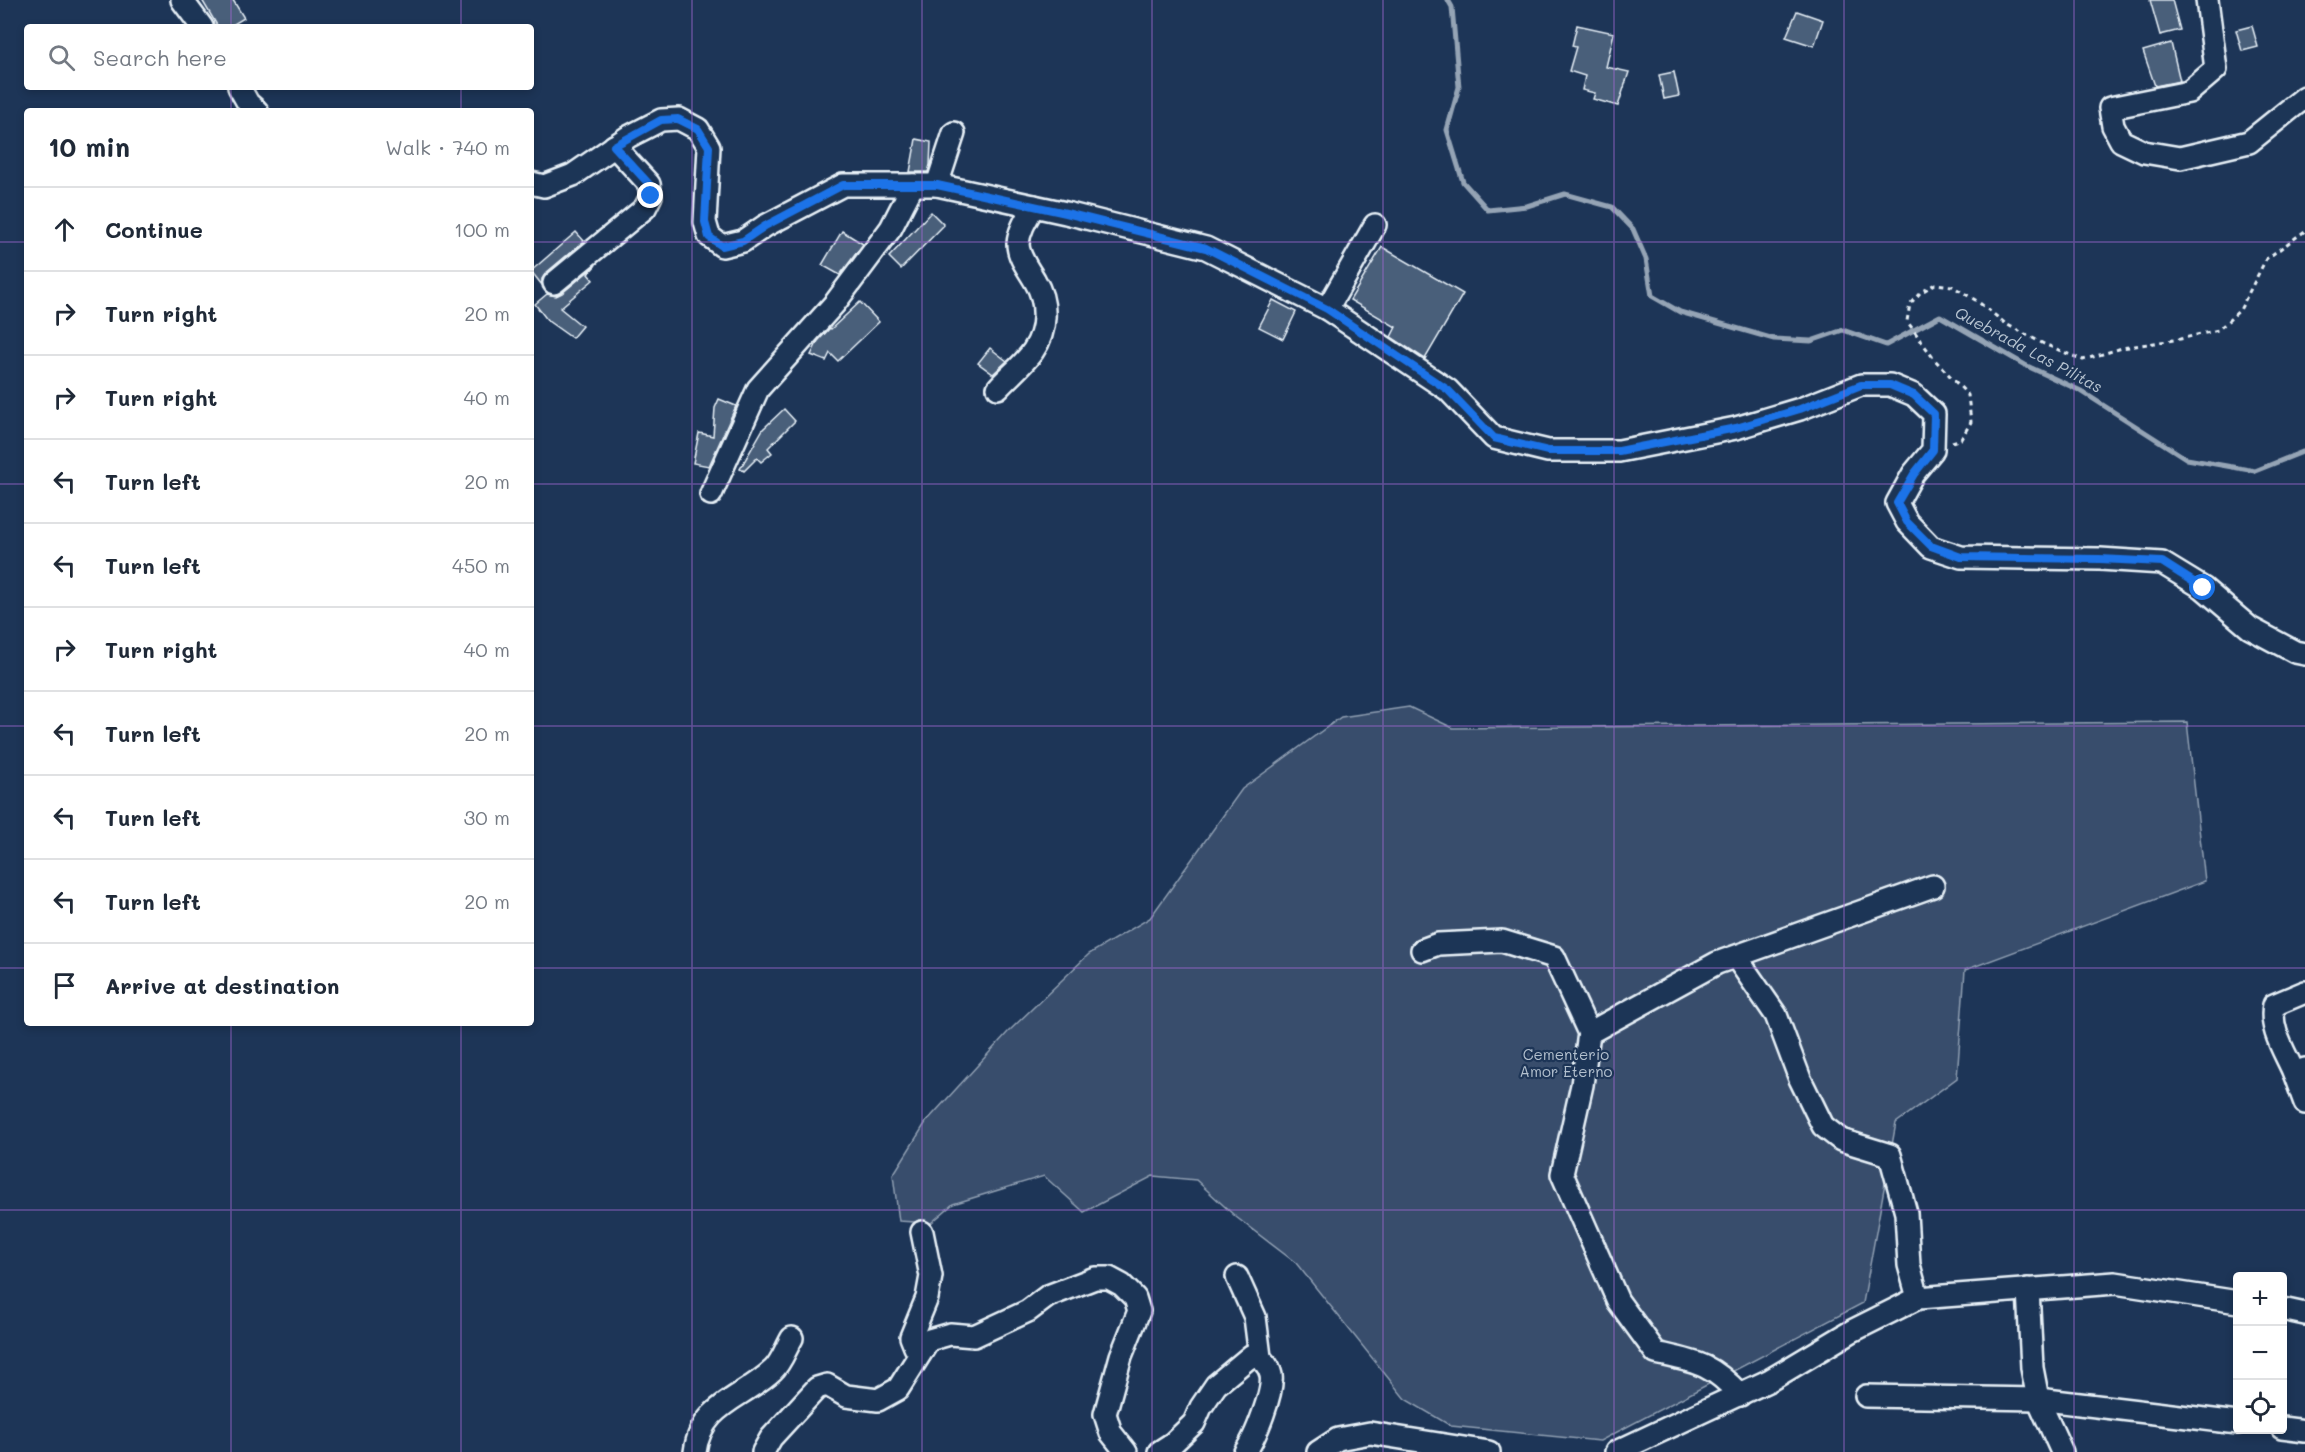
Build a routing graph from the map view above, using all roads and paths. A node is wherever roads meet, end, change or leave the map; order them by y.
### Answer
1 (182, 0) edge
2 (2207, 0) edge
3 (200, 24) edge
4 (241, 90) edge
5 (2305, 97) edge
6 (254, 108) edge
7 (954, 133) dead end
8 (614, 146) junction
9 (534, 184) edge
10 (913, 185) junction
11 (937, 185) junction
12 (1034, 206) junction
13 (1374, 225) dead end
14 (2305, 231) edge
15 (554, 283) dead end
16 (1327, 309) junction
17 (998, 388) dead end
18 (1933, 450) junction
19 (711, 494) dead end
20 (2305, 654) edge
21 (1934, 886) dead end
22 (1422, 950) dead end
23 (1736, 957) junction
24 (2305, 992) edge
25 (1589, 1033) junction
26 (2300, 1071) edge
27 (2305, 1103) edge
28 (922, 1232) dead end
29 (1237, 1278) dead end
30 (2028, 1289) junction
31 (1918, 1298) junction
32 (2233, 1301) edge
33 (2287, 1310) edge
34 (2305, 1314) edge
35 (792, 1338) dead end
36 (921, 1353) junction
37 (1260, 1358) junction
38 (1740, 1395) junction
39 (1866, 1396) dead end
40 (2038, 1399) junction
41 (2233, 1422) edge
42 (2287, 1429) edge
43 (2305, 1431) edge
44 (2059, 1450) edge
45 (695, 1452) edge
46 (763, 1452) edge
47 (1126, 1452) edge
48 (1159, 1452) edge
49 (1245, 1452) edge
50 (1318, 1452) edge
51 (1489, 1452) edge
52 (1616, 1452) edge

1 - 3 street
2 - 5 street
4 - 6 street
7 - 11 street
8 - 9 street
8 - 10 street
8 - 15 street
10 - 11 street
10 - 19 street
11 - 12 street
12 - 16 street
12 - 17 street
13 - 16 street
14 - 18 path
16 - 18 street
18 - 20 street
21 - 23 street
22 - 25 street
23 - 25 street
23 - 31 street
24 - 26 street
25 - 38 street
26 - 27 street
28 - 36 street
29 - 37 street
30 - 31 street
30 - 32 street
30 - 40 street
31 - 38 street
33 - 34 street
35 - 45 street
36 - 46 street
36 - 47 street
37 - 48 street
37 - 49 street
38 - 52 street
39 - 40 street
40 - 41 street
40 - 44 street
42 - 43 street
50 - 51 street

